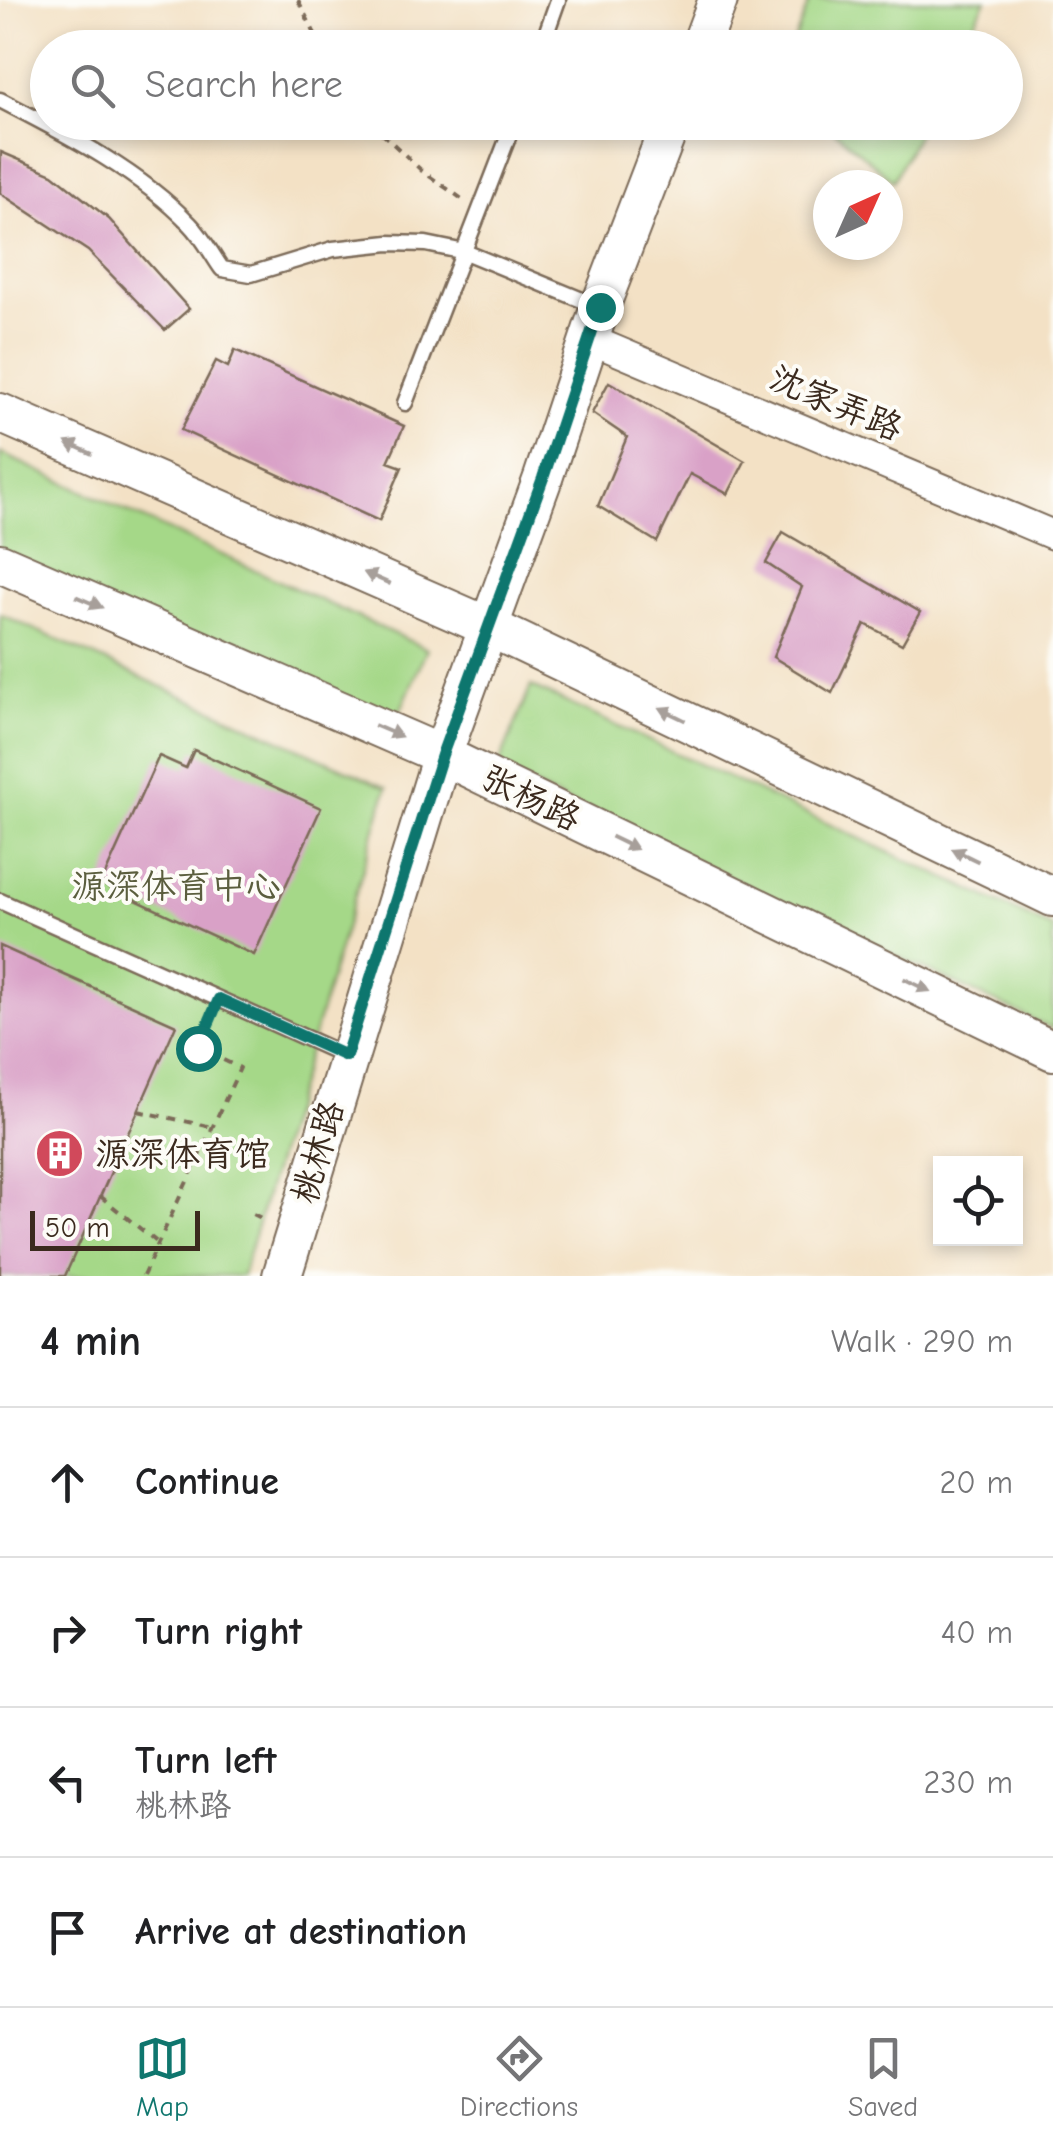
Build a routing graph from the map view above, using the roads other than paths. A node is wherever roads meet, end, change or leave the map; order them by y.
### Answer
1 (558, 0) edge
2 (718, 0) edge
3 (547, 30) edge
4 (707, 30) edge
5 (0, 100) edge
6 (30, 115) edge
7 (76, 140) edge
8 (508, 140) edge
9 (664, 140) edge
10 (465, 252) junction
11 (594, 323) junction
12 (404, 403) dead end
13 (0, 413) edge
14 (1053, 536) edge
15 (0, 563) edge
16 (487, 626) junction
17 (442, 755) junction
18 (1053, 897) edge
19 (0, 901) edge
20 (1053, 1051) edge
21 (346, 1056) junction
22 (282, 1276) edge

1 - 3 lane
2 - 4 main road
5 - 6 lane
7 - 10 lane
8 - 10 lane
9 - 11 main road, 桃林路
10 - 11 lane
10 - 12 lane
11 - 14 street, 沈家弄路
11 - 16 main road, 桃林路
16 -> 13 main road
15 -> 17 main road, 张杨路
16 - 17 main road, 桃林路
18 -> 16 main road
17 -> 20 main road, 张杨路
17 - 21 main road, 桃林路
19 - 21 lane
21 - 22 main road, 桃林路

